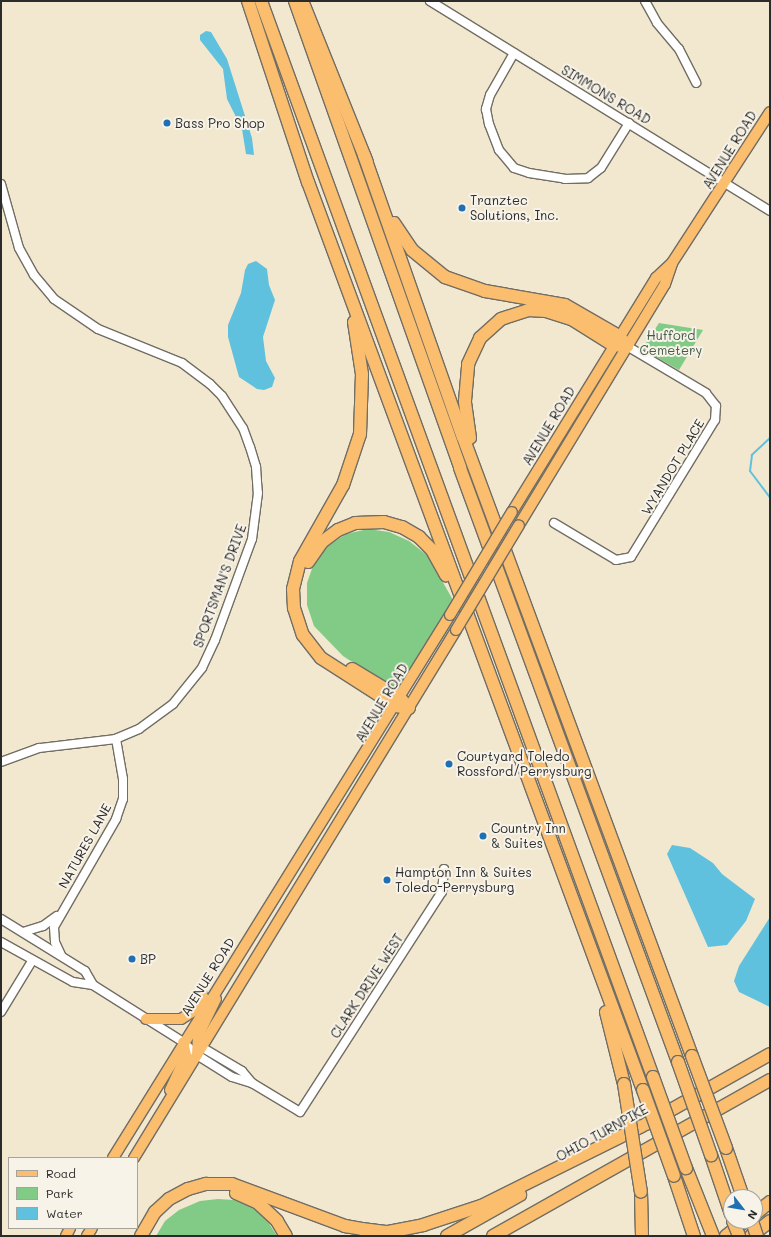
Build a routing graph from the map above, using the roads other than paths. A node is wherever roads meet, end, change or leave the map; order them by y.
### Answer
1 (248, 1) edge
2 (261, 1) edge
3 (295, 1) edge
4 (303, 1) edge
5 (645, 1) edge
6 (433, 2) edge
7 (514, 53) junction
8 (696, 83) dead end
9 (770, 112) edge
10 (630, 123) junction
11 (364, 155) junction
12 (726, 183) junction
13 (1, 184) edge
14 (770, 211) edge
15 (672, 263) junction
16 (346, 282) junction
17 (616, 340) junction
18 (627, 346) junction
19 (476, 470) junction
20 (554, 523) dead end
21 (477, 642) junction
22 (398, 702) junction
23 (409, 708) junction
24 (116, 739) junction
25 (1, 762) edge
26 (444, 869) dead end
27 (60, 914) junction
28 (1, 919) edge
29 (24, 932) junction
30 (246, 940) junction
31 (1, 942) edge
32 (61, 955) junction
33 (32, 961) junction
34 (93, 985) junction
35 (604, 986) junction
36 (1, 1012) edge
37 (146, 1018) junction
38 (183, 1042) junction
39 (199, 1049) junction
40 (770, 1054) edge
41 (770, 1080) edge
42 (642, 1126) junction
43 (148, 1136) junction
44 (114, 1157) edge
45 (135, 1157) edge
46 (588, 1182) junction
47 (740, 1189) edge
48 (723, 1190) edge
49 (770, 1221) edge
50 (735, 1229) edge
51 (712, 1234) edge
52 (141, 1236) edge
53 (149, 1236) edge
54 (286, 1236) edge
55 (447, 1236) edge
56 (493, 1236) edge
57 (502, 1236) edge
58 (642, 1236) edge
59 (694, 1236) edge
60 (726, 1236) edge
61 (751, 1236) edge

1 - 16 highway
2 - 51 highway, bridge
3 - 48 highway, bridge
4 - 11 highway
5 - 8 street
6 - 7 street, SIMMONS ROAD
7 - 10 street, SIMMONS ROAD
7 - 10 street
9 - 12 main road, AVENUE ROAD
10 - 12 street, SIMMONS ROAD
11 - 17 highway
11 - 19 highway
12 - 14 street, SIMMONS ROAD
12 - 15 main road, AVENUE ROAD
13 - 24 street, SPORTSMAN'S DRIVE
15 - 17 main road, AVENUE ROAD
15 - 18 main road, AVENUE ROAD
16 - 21 highway
16 - 22 highway
17 - 18 highway
17 - 19 highway
17 - 22 main road, AVENUE ROAD, bridge
18 - 20 street, WYANDOT PLACE
18 - 23 main road, AVENUE ROAD, bridge
19 - 47 highway, bridge
21 - 22 highway
21 - 35 highway
22 - 23 highway
22 - 30 main road, AVENUE ROAD
23 - 39 main road, AVENUE ROAD
24 - 25 street, SPORTSMAN'S DRIVE
24 - 27 street, NATURES LANE
26 - 39 street, CLARK DRIVE WEST
27 - 29 street, NATURES LANE
27 - 32 street, NATURES LANE
28 - 29 street
29 - 32 street
30 - 37 main road
30 - 38 main road, AVENUE ROAD
30 - 39 main road
31 - 33 street
32 - 34 street
33 - 34 street
33 - 36 street
34 - 37 street
35 - 58 highway, bridge
35 - 59 highway, bridge
37 - 38 street
38 - 39 street
38 - 43 main road
38 - 44 main road, AVENUE ROAD
39 - 43 main road, AVENUE ROAD
40 - 42 highway, OHIO TURNPIKE
41 - 46 highway
42 - 52 highway
42 - 55 highway, OHIO TURNPIKE
43 - 45 main road, AVENUE ROAD
46 - 56 highway
46 - 57 highway
49 - 61 highway
50 - 60 highway
53 - 54 highway

